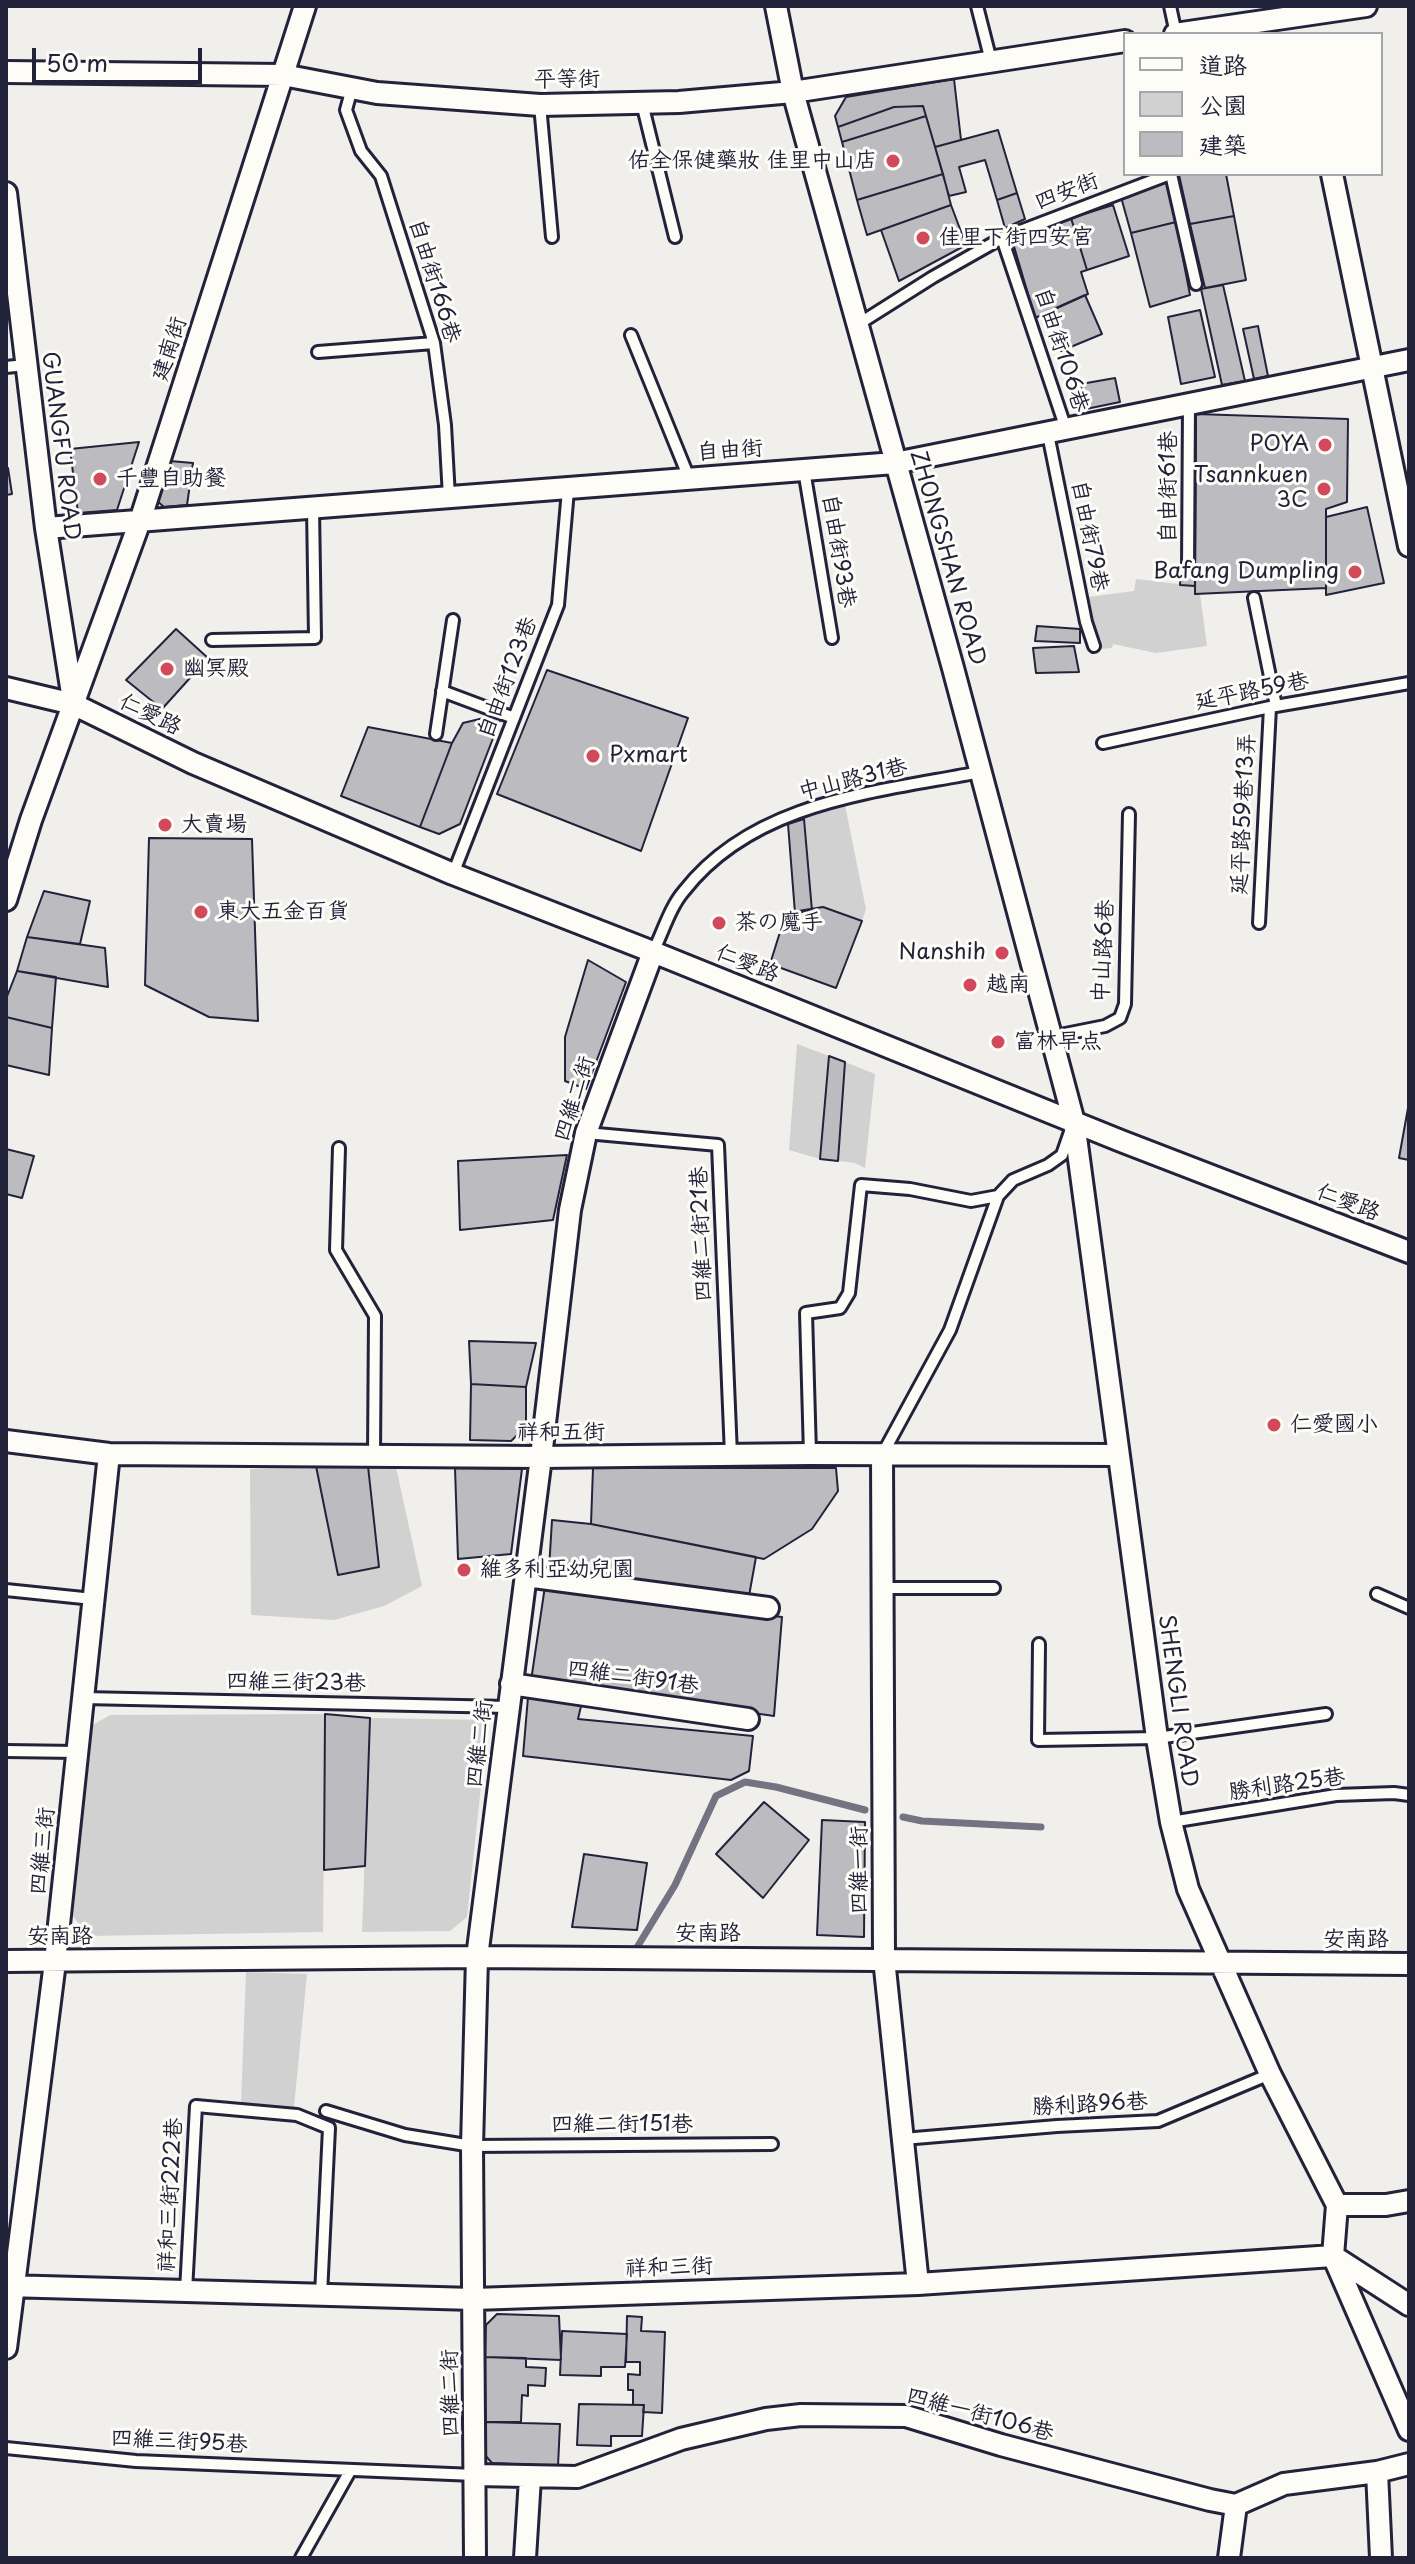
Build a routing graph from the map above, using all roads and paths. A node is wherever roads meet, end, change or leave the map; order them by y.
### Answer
1 (305, 6) edge
2 (776, 6) edge
3 (977, 6) edge
4 (1170, 6) edge
5 (1366, 6) edge
6 (1302, 18) edge
7 (1176, 32) edge
8 (1192, 32) edge
9 (1123, 41) edge
10 (991, 61) junction
11 (6, 72) edge
12 (283, 75) junction
13 (352, 88) junction
14 (793, 92) junction
15 (642, 103) junction
16 (540, 105) junction
17 (1166, 176) edge
18 (1171, 176) edge
19 (1332, 176) edge
20 (6, 193) edge
21 (552, 237) dead end
22 (675, 237) dead end
23 (1002, 238) junction
24 (1196, 284) dead end
25 (857, 325) junction
26 (631, 335) dead end
27 (434, 343) junction
28 (318, 352) dead end
29 (1409, 360) edge
30 (16, 366) edge
31 (1371, 368) junction
32 (1189, 405) junction
33 (1057, 432) junction
34 (895, 463) junction
35 (804, 470) junction
36 (689, 478) junction
37 (568, 490) junction
38 (449, 497) junction
39 (313, 507) junction
40 (140, 521) junction
41 (46, 528) junction
42 (1409, 546) edge
43 (1188, 568) dead end
44 (1254, 598) dead end
45 (453, 620) dead end
46 (832, 638) dead end
47 (212, 640) dead end
48 (1094, 646) dead end
49 (1409, 683) edge
50 (6, 688) edge
51 (442, 691) junction
52 (73, 704) junction
53 (1273, 707) junction
54 (514, 718) junction
55 (436, 734) dead end
56 (1103, 743) dead end
57 (980, 772) junction
58 (1129, 814) dead end
59 (453, 874) junction
60 (6, 900) edge
61 (1259, 923) dead end
62 (653, 952) junction
63 (1050, 1037) junction
64 (1074, 1122) junction
65 (586, 1133) junction
66 (339, 1148) dead end
67 (998, 1196) junction
68 (1409, 1252) edge
69 (6, 1441) edge
70 (109, 1454) junction
71 (810, 1454) junction
72 (374, 1455) junction
73 (731, 1455) junction
74 (882, 1455) junction
75 (1118, 1455) junction
76 (541, 1457) junction
77 (526, 1576) junction
78 (883, 1588) junction
79 (994, 1588) dead end
80 (6, 1590) edge
81 (1377, 1594) dead end
82 (93, 1599) junction
83 (768, 1608) dead end
84 (1409, 1608) edge
85 (1039, 1644) dead end
86 (511, 1684) junction
87 (83, 1698) junction
88 (508, 1707) junction
89 (1326, 1714) dead end
90 (748, 1719) dead end
91 (1157, 1738) junction
92 (6, 1751) edge
93 (77, 1752) junction
94 (1409, 1795) edge
95 (1171, 1822) junction
96 (477, 1957) junction
97 (884, 1959) junction
98 (6, 1961) edge
99 (55, 1962) junction
100 (1221, 1963) junction
101 (1409, 1964) edge
102 (1270, 2074) junction
103 (326, 2111) dead end
104 (903, 2139) junction
105 (772, 2144) dead end
106 (472, 2146) junction
107 (1409, 2201) edge
108 (1337, 2205) junction
109 (1333, 2256) junction
110 (918, 2284) junction
111 (11, 2287) edge
112 (186, 2291) junction
113 (321, 2295) junction
114 (474, 2299) junction
115 (1409, 2305) edge
116 (6, 2348) edge
117 (1409, 2430) edge
118 (6, 2448) edge
119 (1409, 2464) edge
120 (350, 2471) junction
121 (1377, 2472) junction
122 (476, 2475) junction
123 (530, 2478) junction
124 (1236, 2505) junction
125 (301, 2558) edge
126 (475, 2558) edge
127 (525, 2558) edge
128 (1229, 2558) edge
129 (1381, 2558) edge

1 - 12 street, 建南街
2 - 14 street, ZHONGSHAN ROAD
3 - 10 lane
4 - 7 lane
5 - 6 street
6 - 8 street
9 - 10 street, 平等街
10 - 14 street, 平等街
11 - 12 street, 平等街
12 - 13 street, 平等街
12 - 40 street, 建南街
13 - 16 street, 平等街
13 - 27 lane, 自由街166巷
14 - 15 street, 平等街
14 - 25 street, ZHONGSHAN ROAD
15 - 16 street, 平等街
15 - 22 lane
16 - 21 lane
17 - 23 lane, 四安街
18 - 24 lane
19 - 31 street
20 - 30 street, GUANGFU ROAD
23 - 25 lane, 四安街
23 - 33 lane, 自由街106巷
25 - 34 street, ZHONGSHAN ROAD
26 - 36 lane
27 - 28 lane
27 - 38 lane, 自由街166巷
29 - 31 street, 自由街
30 - 41 street, GUANGFU ROAD
31 - 32 street, 自由街
31 - 42 street
32 - 33 street, 自由街
32 - 43 lane, 自由街61巷
33 - 34 street, 自由街
33 - 48 lane, 自由街79巷
34 - 35 street, 自由街
34 - 57 street, ZHONGSHAN ROAD
35 - 36 street, 自由街
35 - 46 lane, 自由街93巷
36 - 37 street, 自由街
37 - 38 street, 自由街
37 - 54 lane, 自由街123巷
38 - 39 street, 自由街
39 - 40 street, 自由街
39 - 47 lane
40 - 41 street, 自由街
40 - 52 street, 建南街
41 - 52 street, GUANGFU ROAD
44 - 53 lane, 延平路59巷13弄
45 - 51 lane
49 - 53 lane, 延平路59巷
50 - 52 street, 仁愛路
51 - 54 lane
51 - 55 lane
52 - 59 street, 仁愛路
52 - 60 street, 建南街
53 - 56 lane, 延平路59巷
53 - 61 lane, 延平路59巷13弄
54 - 59 lane, 自由街123巷
57 - 62 lane, 中山路31巷
57 - 63 street, ZHONGSHAN ROAD
58 - 63 lane, 中山路6巷
59 - 62 street, 仁愛路
62 - 64 street, 仁愛路
62 - 65 street, 四維二街
63 - 64 street, ZHONGSHAN ROAD
64 - 67 lane
64 - 68 street, 仁愛路
64 - 75 street, SHENGLI ROAD
65 - 73 lane, 四維二街21巷
65 - 76 street, 四維二街
66 - 72 lane
67 - 71 lane
67 - 74 lane
69 - 70 street, 祥和五街
70 - 72 street, 祥和五街
70 - 82 street, 四維三街
71 - 73 street, 祥和五街
71 - 74 street, 祥和五街
72 - 76 street, 祥和五街
73 - 76 street, 祥和五街
74 - 75 street, 祥和五街
74 - 78 street, 四維一街
75 - 91 street, SHENGLI ROAD
76 - 77 street, 四維二街
77 - 83 street
77 - 86 street, 四維二街
78 - 79 lane
78 - 97 street, 四維一街
80 - 82 lane
81 - 84 lane
82 - 87 street, 四維三街
85 - 91 lane
86 - 88 street, 四維二街
86 - 90 street, 四維二街91巷
87 - 88 lane, 四維三街23巷
87 - 93 street, 四維三街
88 - 96 street, 四維二街
89 - 91 lane
91 - 95 street, SHENGLI ROAD
92 - 93 lane
93 - 99 street, 四維三街
94 - 95 lane, 勝利路25巷
95 - 100 street, SHENGLI ROAD
96 - 97 street, 安南路
96 - 99 street, 安南路
96 - 106 street, 四維二街
97 - 100 street, 安南路
97 - 104 street, 四維一街
98 - 99 street, 安南路
99 - 111 street, 四維三街
100 - 101 street, 安南路
100 - 102 street, SHENGLI ROAD
102 - 104 lane, 勝利路96巷
102 - 108 street, SHENGLI ROAD
103 - 106 lane, 四維二街151巷
104 - 110 street, 四維一街
105 - 106 lane, 四維二街151巷
106 - 114 street, 四維二街
107 - 108 street
108 - 109 street
109 - 110 street, 祥和三街
109 - 115 street
109 - 117 street
110 - 114 street, 祥和三街
111 - 112 street, 祥和三街
111 - 116 street, 四維三街
112 - 113 street, 祥和三街
112 - 113 lane, 祥和三街222巷
113 - 114 street, 祥和三街
114 - 122 street, 四維二街
118 - 120 lane, 四維三街95巷
119 - 121 street
120 - 122 lane, 四維三街95巷
120 - 125 lane
121 - 124 street
121 - 129 street
122 - 123 street, 四維一街106巷
122 - 126 street, 四維二街
123 - 124 street, 四維一街106巷
123 - 127 street
124 - 128 street

